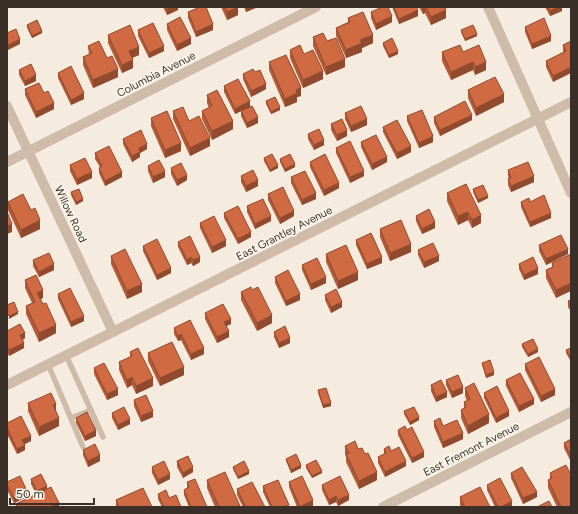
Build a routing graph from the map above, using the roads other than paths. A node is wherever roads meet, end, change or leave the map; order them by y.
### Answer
1 (316, 7) edge
2 (488, 7) edge
3 (571, 102) edge
4 (7, 106) edge
5 (538, 119) junction
6 (29, 151) junction
7 (7, 162) edge
8 (571, 193) edge
9 (113, 332) junction
10 (66, 355) junction
11 (48, 364) junction
12 (7, 385) edge
13 (91, 410) junction
14 (571, 412) edge
15 (71, 418) junction
16 (104, 438) dead end
17 (84, 447) dead end
18 (383, 507) edge

1 - 6 street, Columbia Avenue
2 - 5 street
3 - 5 street, East Grantley Avenue
4 - 6 street, Willow Road
5 - 8 street
5 - 9 street, East Grantley Avenue
6 - 7 street, Columbia Avenue
6 - 9 street, Willow Road
9 - 10 street, East Grantley Avenue
10 - 11 street, East Grantley Avenue
10 - 13 lane
11 - 12 street, East Grantley Avenue
11 - 15 lane
13 - 15 lane
13 - 16 lane
14 - 18 street, East Fremont Avenue
15 - 17 lane

